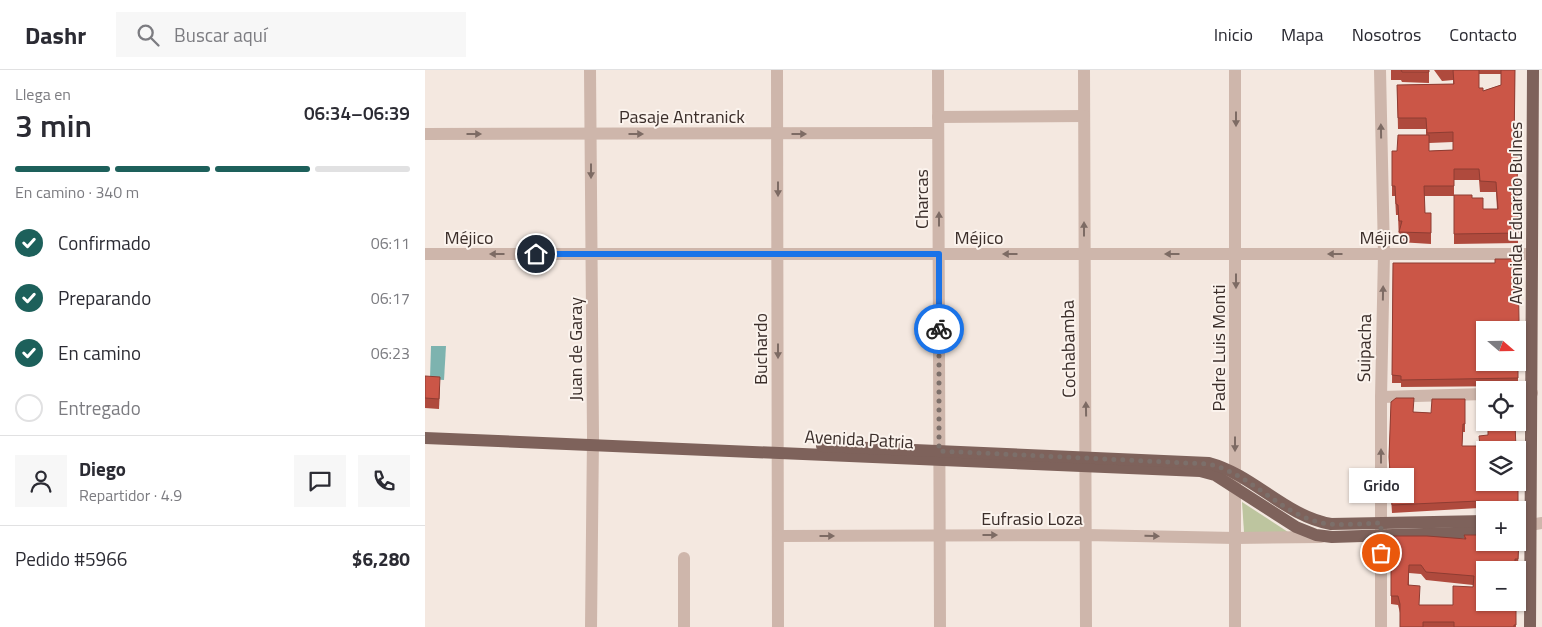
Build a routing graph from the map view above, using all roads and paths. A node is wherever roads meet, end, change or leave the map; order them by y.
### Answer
1 (591, 70) edge
2 (777, 70) edge
3 (938, 70) edge
4 (1084, 70) edge
5 (1235, 70) edge
6 (1380, 70) edge
7 (1533, 70) edge
8 (1084, 116) junction
9 (938, 117) junction
10 (425, 134) edge
11 (591, 134) junction
12 (778, 134) junction
13 (938, 134) junction
14 (425, 254) edge
15 (592, 254) junction
16 (939, 254) junction
17 (1084, 254) junction
18 (1236, 254) junction
19 (1384, 254) junction
20 (1532, 254) junction
21 (777, 255) junction
22 (1476, 394) edge
23 (1526, 394) edge
24 (1532, 394) junction
25 (1381, 397) junction
26 (425, 429) edge
27 (425, 438) edge
28 (593, 441) junction
29 (778, 448) junction
30 (939, 456) junction
31 (1086, 463) junction
32 (1235, 473) junction
33 (1235, 488) junction
34 (1295, 519) junction
35 (1476, 522) edge
36 (1530, 524) edge
37 (1381, 529) junction
38 (1476, 532) edge
39 (1086, 535) junction
40 (779, 536) junction
41 (940, 536) junction
42 (1285, 537) junction
43 (1332, 537) junction
44 (1235, 538) junction
45 (684, 558) dead end
46 (591, 627) edge
47 (684, 627) edge
48 (779, 627) edge
49 (940, 627) edge
50 (1086, 627) edge
51 (1235, 627) edge
52 (1381, 627) edge
53 (1531, 627) edge

1 - 11 street, Juan de Garay
2 - 12 street, Buchardo
3 - 9 street, Charcas
4 - 8 street, Cochabamba
5 -> 18 street, Padre Luis Monti
19 -> 6 street, Suipacha
7 - 20 main road, Avenida Eduardo Bulnes
8 - 9 street
17 -> 8 street, Cochabamba
9 - 13 street, Charcas
10 -> 11 street, Pasaje Antranick
11 -> 12 street, Pasaje Antranick
11 -> 15 street, Juan de Garay
12 -> 13 street, Pasaje Antranick
12 -> 21 street, Buchardo
16 -> 13 street, Charcas
15 -> 14 street, Méjico
15 - 21 street, Méjico
15 - 28 street, Juan de Garay
17 -> 16 street, Méjico
16 - 21 street, Méjico
16 - 30 street, Charcas
18 -> 17 street, Méjico
31 -> 17 street, Cochabamba
19 -> 18 street, Méjico
18 -> 32 street, Padre Luis Monti
19 - 20 street, Méjico
25 -> 19 street, Suipacha
20 - 24 main road, Avenida Eduardo Bulnes
21 -> 29 street, Buchardo
22 - 25 street
23 - 24 street
24 - 36 main road, Avenida Eduardo Bulnes
37 -> 25 street, Suipacha
26 - 28 main road, Avenida Patria
27 - 28 main road, Avenida Patria
28 - 29 main road, Avenida Patria
28 - 46 street, Juan de Garay
29 - 30 main road, Avenida Patria
29 - 40 street, Buchardo
30 - 31 main road, Avenida Patria
30 - 41 street, Charcas
31 - 32 main road, Avenida Patria
31 - 33 main road, Avenida Patria
31 - 39 street, Cochabamba
32 - 33 street, Padre Luis Monti
32 - 34 main road, Avenida Patria
33 - 34 main road, Avenida Patria
33 - 44 street, Padre Luis Monti
34 - 37 main road, Avenida Patria
34 - 42 street
34 - 43 main road, Avenida Patria
35 - 37 main road, Avenida Patria
36 - 53 main road, Avenida Eduardo Bulnes
37 - 38 main road, Avenida Patria
37 - 43 main road, Avenida Patria
37 - 52 street, Suipacha
41 -> 39 street, Eufrasio Loza
39 -> 44 street, Eufrasio Loza
39 - 50 street, Cochabamba
40 -> 41 street, Eufrasio Loza
40 - 48 street, Buchardo
41 - 49 street, Charcas
42 - 43 street, Eufrasio Loza
42 - 44 street, Eufrasio Loza
44 - 51 street, Padre Luis Monti
45 - 47 street

